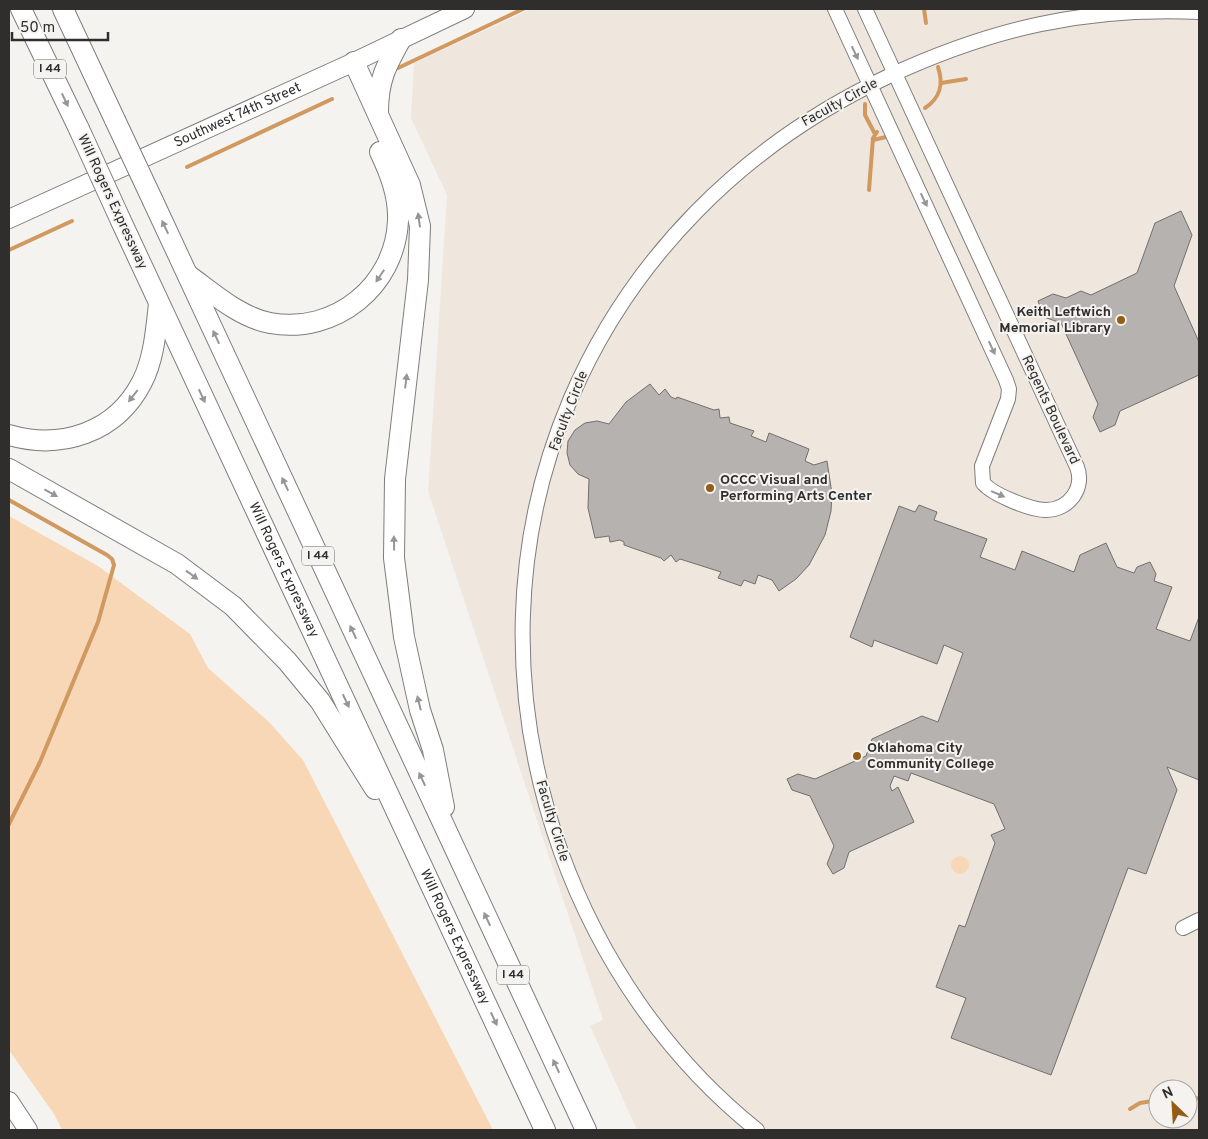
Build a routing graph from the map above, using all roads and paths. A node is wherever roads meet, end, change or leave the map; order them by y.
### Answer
1 (21, 9) edge
2 (63, 9) edge
3 (465, 9) edge
4 (835, 9) edge
5 (865, 9) edge
6 (1199, 12) edge
7 (401, 40) junction
8 (348, 65) junction
9 (895, 74) junction
10 (870, 85) junction
11 (378, 116) junction
12 (9, 219) edge
13 (187, 274) junction
14 (159, 304) junction
15 (9, 435) edge
16 (9, 469) edge
17 (450, 839) junction
18 (422, 864) junction
19 (1199, 920) edge
20 (1183, 928) dead end
21 (9, 1101) edge
22 (28, 1130) edge
23 (545, 1130) edge
24 (586, 1130) edge
25 (757, 1130) edge

1 -> 14 highway, Will Rogers Expressway / I 44, bridge
13 -> 2 highway, I 44, bridge
3 - 7 main road, Southwest 74th Street
4 -> 10 street, Regents Boulevard
5 - 9 street, Regents Boulevard
6 - 9 street, Faculty Circle
7 - 8 main road, Southwest 74th Street
7 - 11 highway
8 - 11 highway
8 - 12 main road, Southwest 74th Street
8 -> 13 highway
9 - 10 street, Faculty Circle
10 -> 9 street, Regents Boulevard
10 - 25 street, Faculty Circle
17 -> 11 highway
17 -> 13 highway, I 44
14 -> 15 highway
14 -> 18 highway, Will Rogers Expressway / I 44
16 -> 18 highway
24 -> 17 highway, I 44
18 -> 23 highway, Will Rogers Expressway / I 44
19 - 20 street
21 - 22 main road

